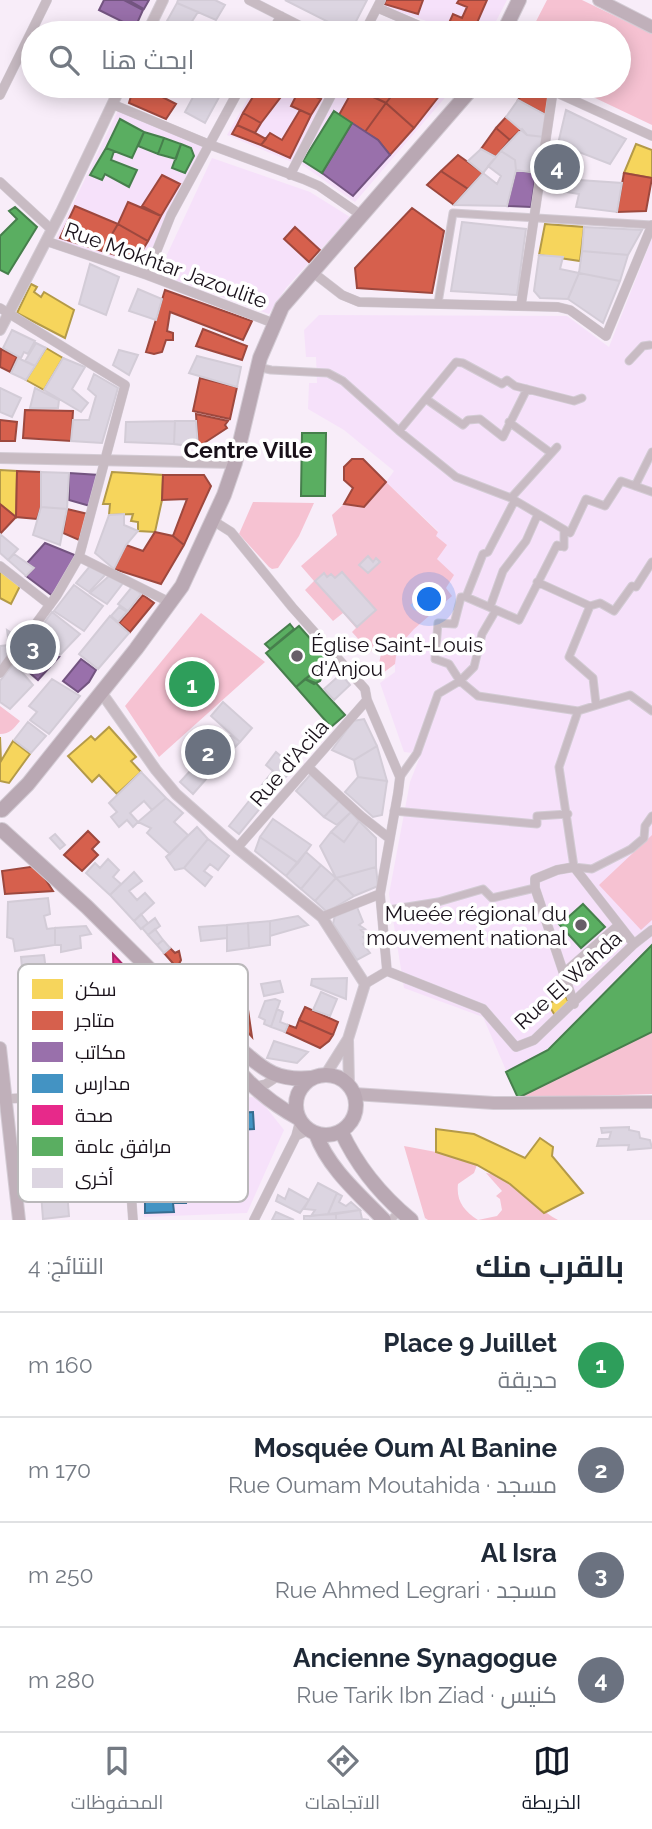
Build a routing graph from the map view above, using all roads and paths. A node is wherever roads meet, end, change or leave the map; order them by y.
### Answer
1 (47, 0) edge
2 (163, 0) edge
3 (249, 0) edge
4 (519, 0) edge
5 (599, 0) edge
6 (380, 4) edge
7 (282, 16) junction
8 (37, 21) edge
9 (153, 21) edge
10 (279, 21) edge
11 (291, 21) edge
12 (371, 21) edge
13 (413, 21) edge
14 (509, 21) edge
15 (652, 27) edge
16 (21, 53) edge
17 (0, 95) edge
18 (115, 98) edge
19 (234, 98) edge
20 (331, 98) edge
21 (463, 98) edge
22 (552, 98) edge
23 (568, 98) edge
24 (112, 104) junction
25 (652, 136) edge
26 (208, 145) junction
27 (290, 175) junction
28 (0, 182) edge
29 (361, 215) junction
30 (534, 219) junction
31 (652, 225) edge
32 (52, 230) junction
33 (46, 241) junction
34 (311, 271) junction
35 (148, 275) junction
36 (438, 303) junction
37 (521, 305) junction
38 (4, 311) edge
39 (273, 323) junction
40 (0, 330) edge
41 (650, 345) dead end
42 (629, 360) dead end
43 (258, 367) junction
44 (527, 389) junction
45 (582, 398) dead end
46 (426, 399) junction
47 (509, 422) junction
48 (399, 431) junction
49 (652, 452) edge
50 (0, 458) edge
51 (106, 461) junction
52 (235, 463) junction
53 (635, 486) junction
54 (652, 492) edge
55 (513, 499) junction
56 (538, 514) junction
57 (212, 520) junction
58 (564, 530) junction
59 (79, 557) junction
60 (652, 562) edge
61 (0, 566) edge
62 (537, 582) junction
63 (466, 597) junction
64 (171, 603) junction
65 (50, 604) junction
66 (590, 606) junction
67 (493, 609) junction
68 (0, 673) edge
69 (460, 681) junction
70 (101, 692) junction
71 (367, 700) junction
72 (596, 704) junction
73 (578, 711) junction
74 (652, 711) edge
75 (308, 767) junction
76 (400, 776) junction
77 (1, 809) edge
78 (394, 811) junction
79 (568, 814) junction
80 (652, 816) edge
81 (1, 831) edge
82 (389, 838) junction
83 (237, 848) junction
84 (574, 867) junction
85 (535, 888) junction
86 (380, 894) junction
87 (382, 911) junction
88 (322, 917) junction
89 (619, 925) junction
90 (652, 930) edge
91 (634, 944) junction
92 (144, 964) edge
93 (387, 971) junction
94 (564, 973) junction
95 (365, 984) junction
96 (574, 1003) junction
97 (348, 1039) junction
98 (0, 1048) edge
99 (248, 1057) edge
100 (278, 1076) junction
101 (319, 1076) junction
102 (248, 1080) edge
103 (248, 1087) edge
104 (254, 1087) junction
105 (352, 1090) junction
106 (3, 1099) edge
107 (652, 1102) edge
108 (304, 1128) junction
109 (341, 1131) junction
110 (132, 1202) edge
111 (401, 1217) edge
112 (19, 1220) edge
113 (133, 1220) edge
114 (254, 1220) edge
115 (384, 1220) edge

1 - 8 street
2 - 9 street
3 - 7 street
4 - 14 main road
5 - 15 main road
6 - 12 street
6 - 13 street
7 - 10 street
7 - 11 street
16 - 17 street
18 - 24 street
19 - 26 street
20 - 27 street
21 - 29 main road
22 - 30 street
23 - 25 street
24 - 26 street
24 - 32 street
26 - 27 street
26 - 35 street
27 - 29 street
28 - 32 street
29 - 34 main road
30 - 31 street
30 - 36 street
30 - 37 street
31 - 37 street
32 - 33 street
33 - 35 street, Rue Mokhtar Jazoulite
33 - 38 street
34 - 36 street
34 - 39 main road
35 - 39 street, Rue Mokhtar Jazoulite
36 - 37 street
38 - 40 street
38 - 51 street
39 - 43 main road
41 - 42 street
43 - 48 street
43 - 52 main road
44 - 45 street
44 - 46 street
44 - 47 street
46 - 47 street
46 - 48 street
47 - 55 street
48 - 55 street
49 - 53 street
50 - 51 street
51 - 52 street
51 - 59 street
52 - 57 main road
53 - 54 street
53 - 58 street
55 - 56 street
55 - 63 street
56 - 58 street
56 - 67 street
57 - 64 main road
57 - 71 street
58 - 62 street
59 - 64 street
59 - 65 street
60 - 66 street
61 - 65 street
62 - 66 street
62 - 67 street
63 - 67 street
63 - 69 street
64 - 70 main road
65 - 68 street
66 - 72 street
67 - 69 street
69 - 73 street
69 - 76 street
70 - 77 main road
70 - 83 street
71 - 75 street, Rue d'Acila
71 - 76 street
72 - 73 street
72 - 74 street
73 - 79 street
75 - 82 street
75 - 83 street, Rue d'Acila
76 - 78 street
77 - 81 main road
78 - 79 street
78 - 82 street
79 - 84 street
80 - 84 street
81 - 92 main road
82 - 86 street
83 - 88 street
84 - 85 street
84 - 89 street
85 - 87 street
85 - 94 street
86 - 87 street
86 - 88 street
87 - 93 street
88 - 95 street
89 - 91 street
89 - 94 street
90 - 91 street, Rue El Wahda
91 - 96 street, Rue El Wahda
93 - 95 street
93 - 96 street, Rue El Wahda
94 - 96 street
95 - 97 street
97 - 101 street
97 - 105 street
98 - 106 main road
99 - 100 main road
100 - 101 main road
100 - 104 street
101 - 105 main road
101 - 108 main road
102 - 104 main road
103 - 104 street
104 - 108 main road
105 - 107 main road
105 - 109 main road
106 - 112 main road
108 - 109 main road
108 - 114 street
108 - 115 main road
109 - 111 main road
110 - 113 street

